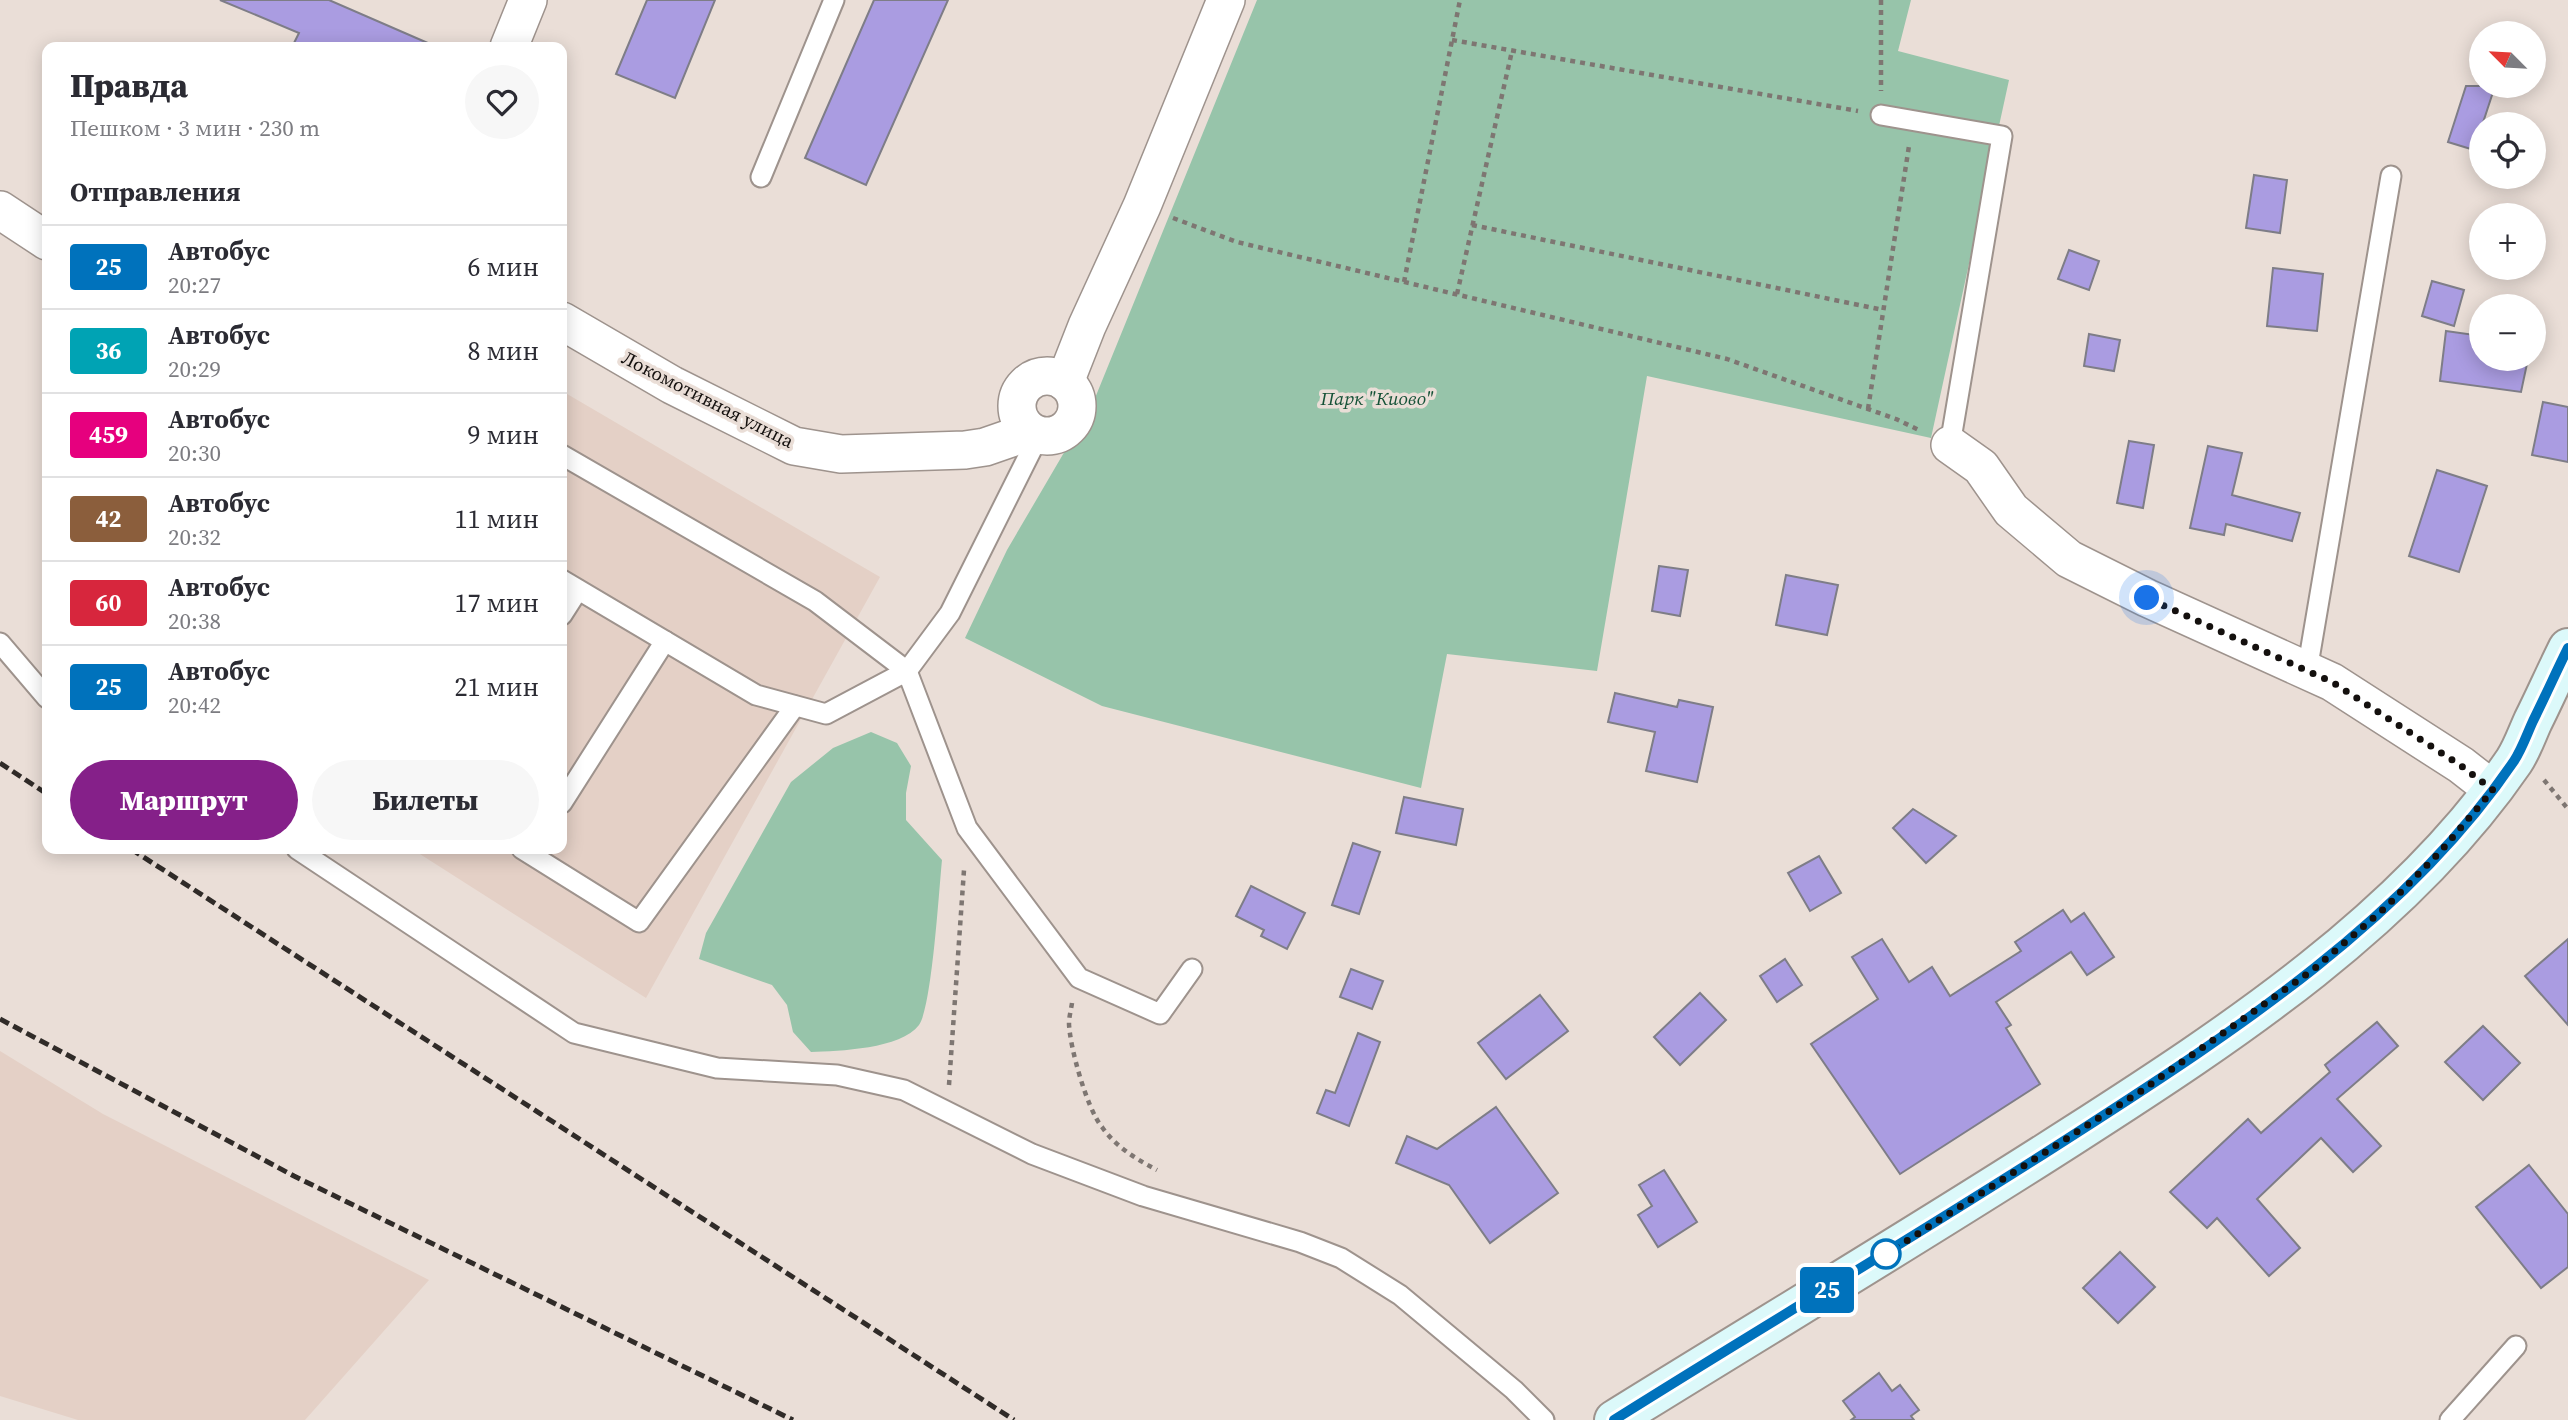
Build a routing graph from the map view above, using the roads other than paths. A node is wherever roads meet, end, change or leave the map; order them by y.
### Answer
1 (834, 0) edge
2 (1226, 0) edge
3 (518, 3) edge
4 (510, 42) edge
5 (1881, 114) road end
6 (2391, 176) dead end
7 (761, 177) dead end
8 (0, 210) edge
9 (42, 238) edge
10 (567, 324) edge
11 (1032, 431) junction
12 (1950, 444) joint
13 (567, 458) edge
14 (570, 585) edge
15 (665, 641) junction
16 (0, 643) edge
17 (2568, 648) edge
18 (907, 671) junction
19 (2307, 671) junction
20 (42, 692) edge
21 (795, 706) junction
22 (2493, 790) junction
23 (567, 795) edge
24 (304, 854) edge
25 (534, 854) edge
26 (1192, 969) dead end
27 (2516, 1346) dead end
28 (1544, 1420) edge
29 (1614, 1420) edge
30 (2449, 1420) edge

1 - 7 lane
2 - 11 street, Локомотивная улица
3 - 4 street
5 - 12 lane
6 - 19 lane
8 - 9 street
10 - 11 street, Локомотивная улица
11 - 18 lane
12 - 19 street
13 - 18 lane
14 - 15 lane
15 - 21 lane
15 - 23 lane
16 - 20 lane
17 - 22 main road
18 - 21 lane
18 - 26 lane
19 - 22 street
21 - 25 lane
22 - 29 main road
24 - 28 lane
27 - 30 lane

